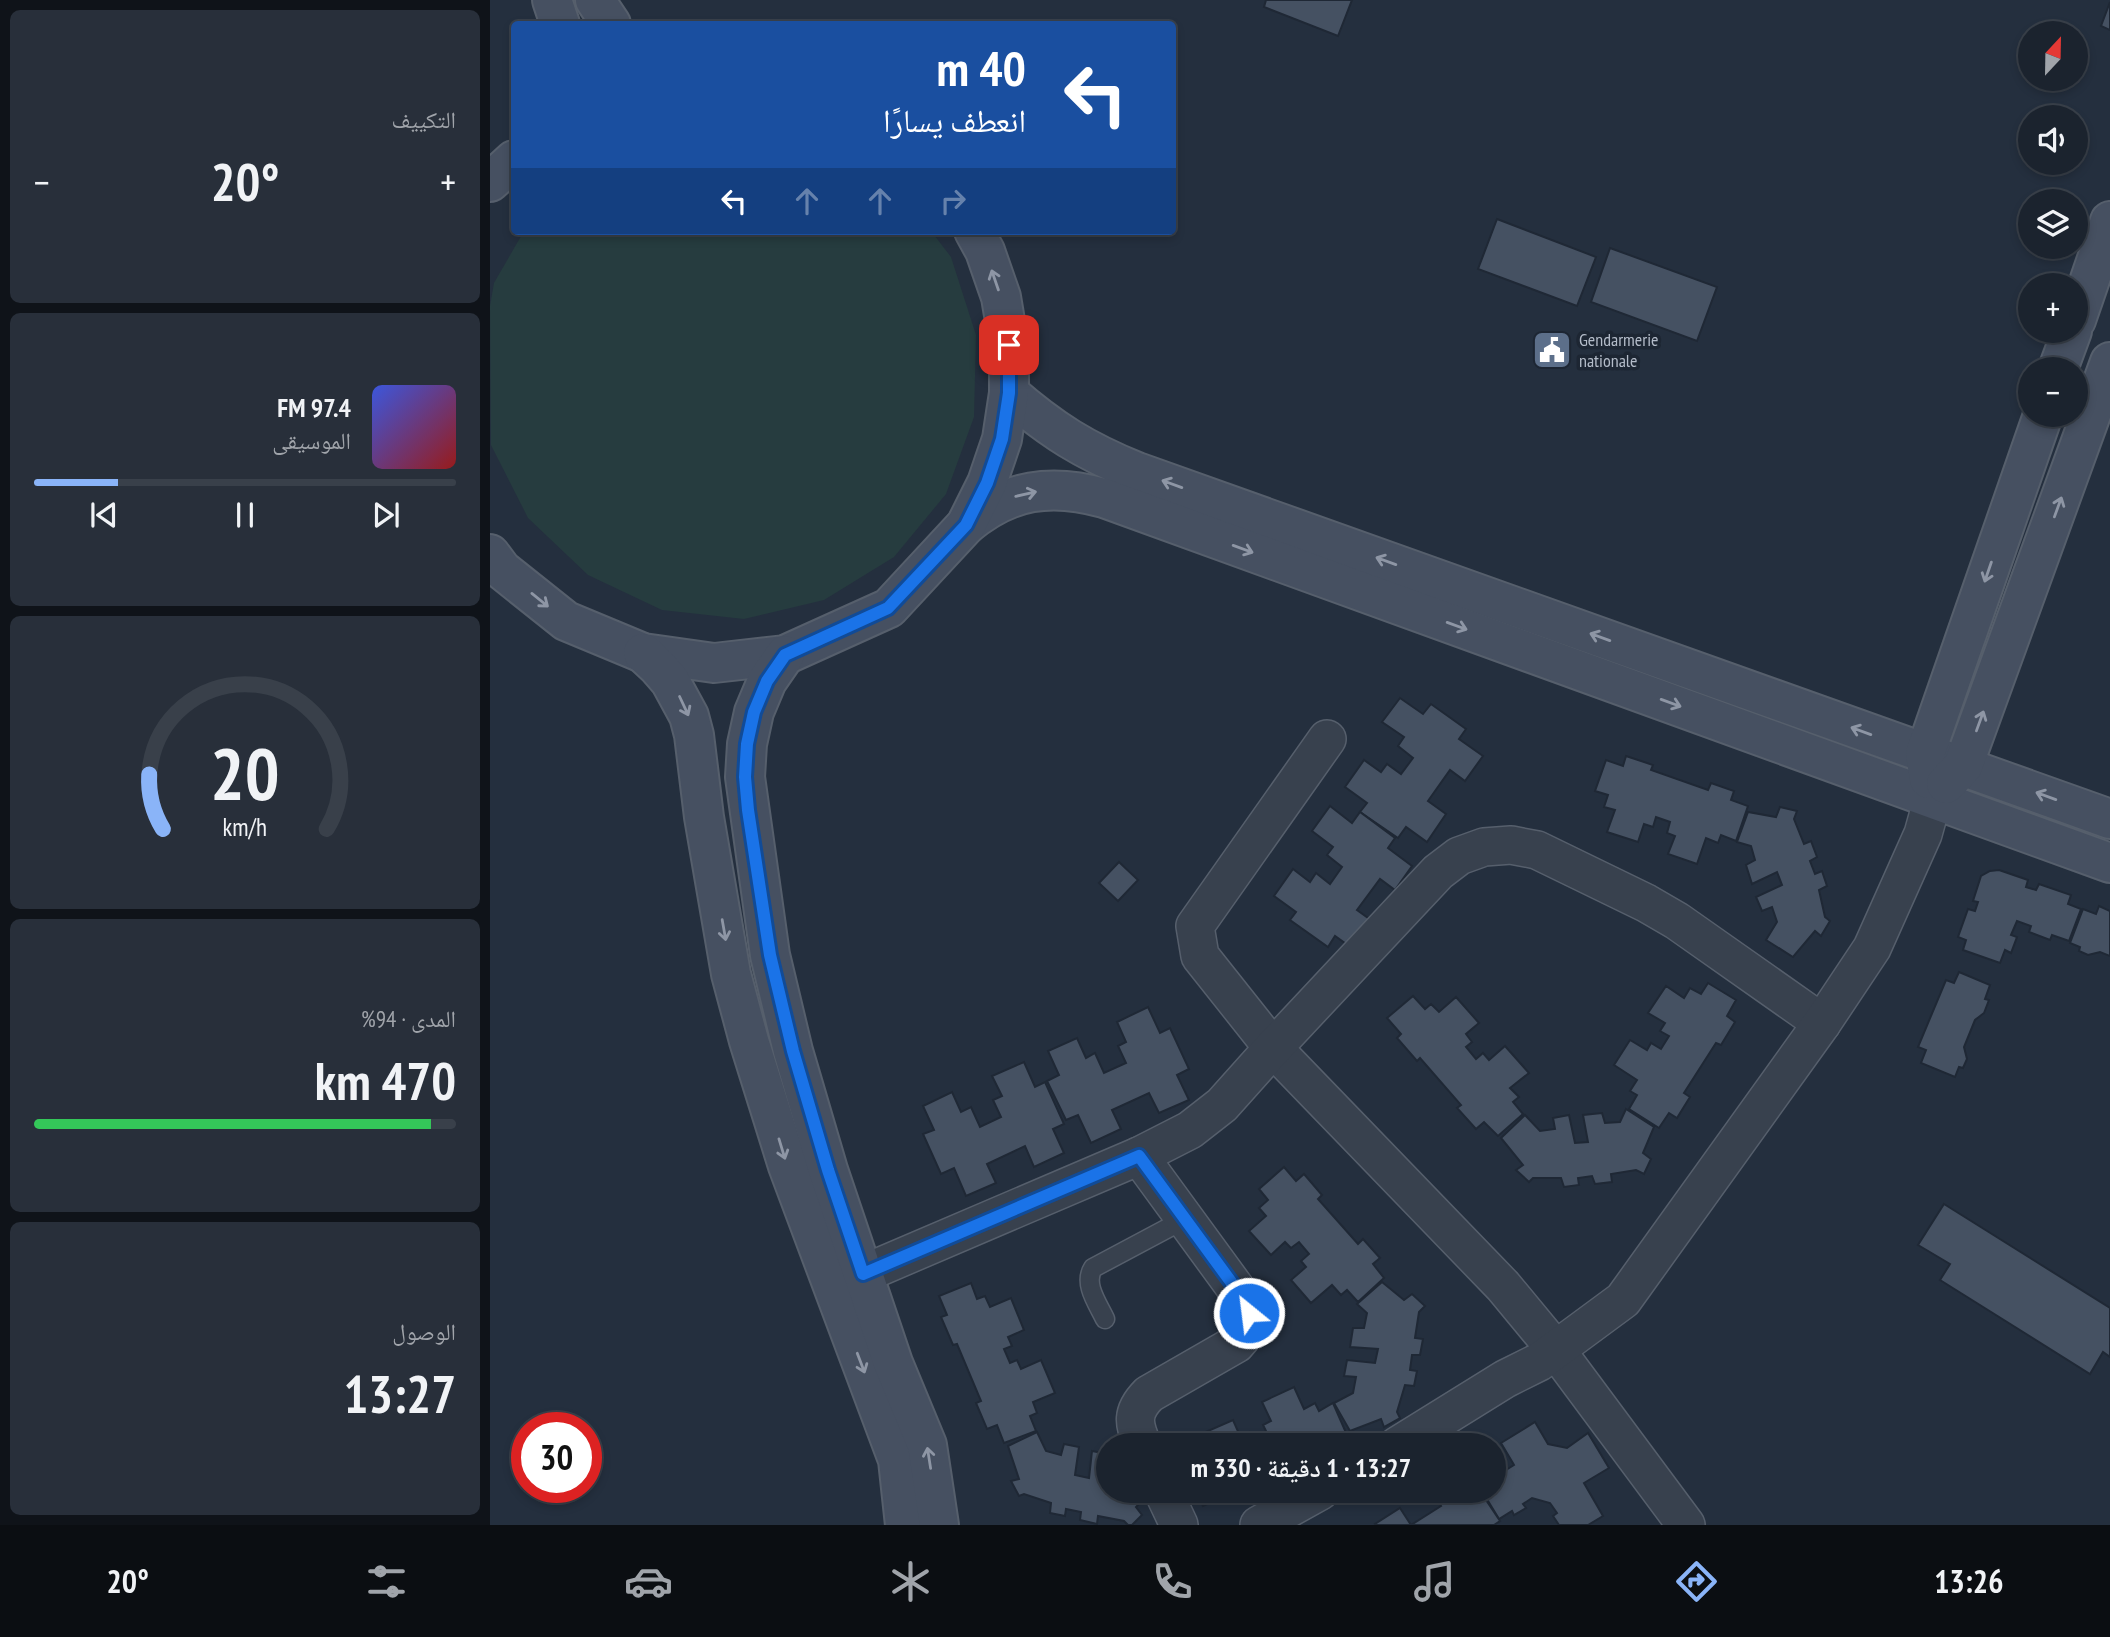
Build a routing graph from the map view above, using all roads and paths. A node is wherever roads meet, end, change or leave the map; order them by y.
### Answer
1 (552, 0) edge
2 (595, 0) edge
3 (559, 21) edge
4 (609, 21) edge
5 (511, 163) edge
6 (490, 182) edge
7 (2110, 221) edge
8 (976, 235) edge
9 (2088, 285) edge
10 (2110, 362) edge
11 (1009, 393) junction
12 (2039, 427) edge
13 (966, 525) junction
14 (494, 568) edge
15 (643, 653) junction
16 (785, 655) junction
17 (1326, 739) dead end
18 (1925, 754) junction
19 (1963, 766) junction
20 (1933, 798) junction
21 (2110, 819) edge
22 (2110, 863) edge
23 (1822, 1024) junction
24 (1273, 1048) junction
25 (1139, 1156) junction
26 (1185, 1219) junction
27 (863, 1274) junction
28 (1105, 1319) dead end
29 (1556, 1350) junction
30 (1137, 1433) edge
31 (1418, 1433) edge
32 (1169, 1503) edge
33 (1301, 1503) edge
34 (1272, 1522) edge
35 (905, 1525) edge
36 (939, 1525) edge
37 (1179, 1525) edge
38 (1686, 1525) edge

1 - 3 main road
2 - 4 main road
5 - 6 main road
7 - 9 main road
11 -> 8 main road
19 -> 10 main road
11 - 13 main road
18 -> 11 main road
12 -> 18 main road
13 - 16 main road
13 -> 20 main road
14 -> 15 main road
15 - 16 main road
15 -> 35 main road
16 - 27 main road
17 - 24 street
18 - 19 main road
18 - 20 main road
19 - 20 main road
21 -> 19 main road
20 - 22 main road
20 - 23 street
23 - 24 street
23 - 29 street
24 - 25 street
24 - 29 street
25 - 26 street
25 - 27 street
26 - 28 lane
26 - 30 street
36 -> 27 main road
29 - 31 street
29 - 38 street
32 - 37 street
33 - 34 street

